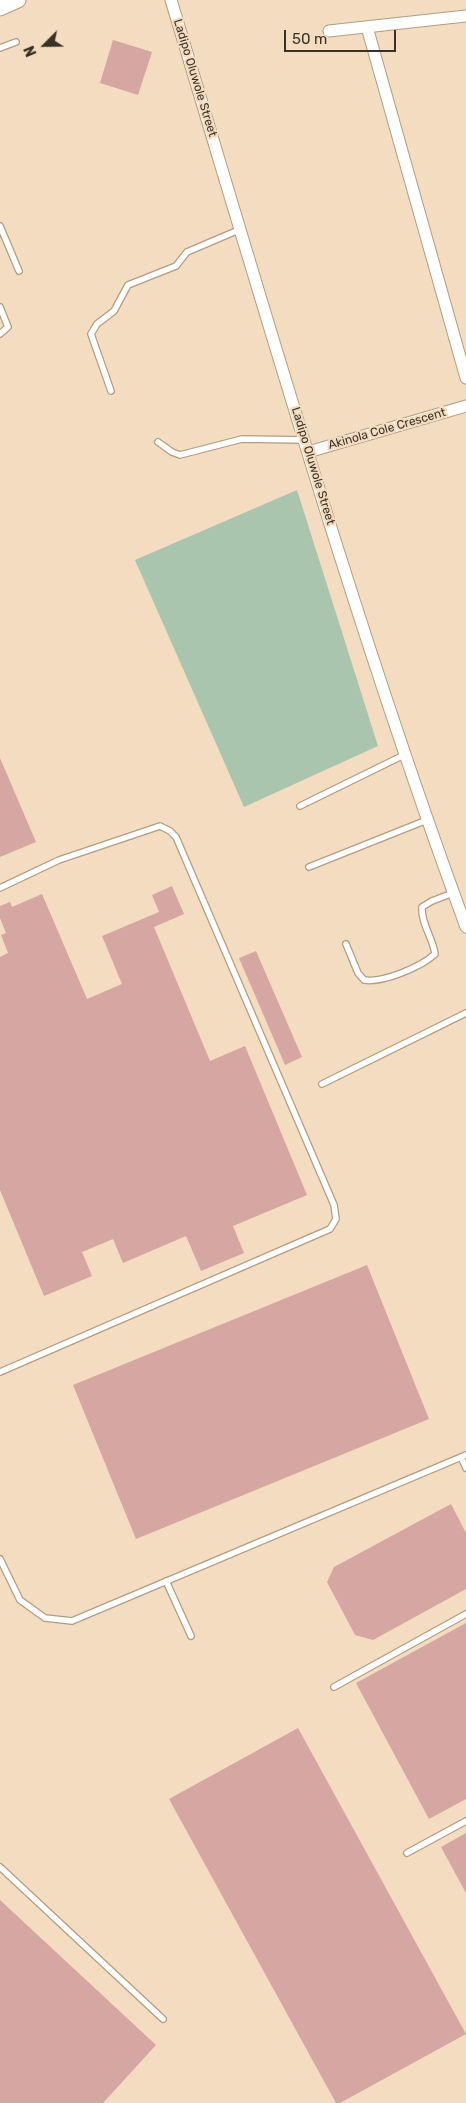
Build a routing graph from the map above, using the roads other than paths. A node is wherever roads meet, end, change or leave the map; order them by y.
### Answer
1 (18, 0) edge
2 (171, 0) edge
3 (0, 8) edge
4 (466, 16) edge
5 (367, 27) junction
6 (329, 31) dead end
7 (16, 42) dead end
8 (0, 48) edge
9 (0, 226) edge
10 (241, 229) junction
11 (19, 271) dead end
12 (0, 307) edge
13 (0, 334) edge
14 (466, 378) edge
15 (111, 391) dead end
16 (466, 406) edge
17 (305, 440) junction
18 (158, 442) dead end
19 (308, 452) junction
20 (404, 755) junction
21 (300, 806) dead end
22 (427, 820) junction
23 (309, 867) dead end
24 (0, 888) edge
25 (453, 893) junction
26 (466, 927) edge
27 (346, 944) dead end
28 (466, 1013) edge
29 (322, 1084) dead end
30 (0, 1372) edge
31 (463, 1456) edge
32 (466, 1468) edge
33 (0, 1559) edge
34 (166, 1581) junction
35 (466, 1614) edge
36 (191, 1636) dead end
37 (334, 1687) dead end
38 (466, 1822) edge
39 (407, 1853) dead end
40 (0, 1867) edge
41 (163, 2018) dead end

1 - 3 street
2 - 10 street, Ladipo Oluwole Street
4 - 5 street
5 - 6 street
5 - 14 street
7 - 8 lane
9 - 11 lane
10 - 15 lane
10 - 17 street, Ladipo Oluwole Street
12 - 13 lane
16 - 19 street, Akinola Cole Crescent
17 - 18 lane
17 - 19 street, Ladipo Oluwole Street
19 - 20 street, Ladipo Oluwole Street
20 - 21 lane
20 - 22 street, Ladipo Oluwole Street
22 - 23 lane
22 - 25 street, Ladipo Oluwole Street
24 - 30 lane
25 - 26 street, Ladipo Oluwole Street
25 - 27 lane
28 - 29 lane
31 - 32 lane
31 - 34 lane
33 - 34 lane
34 - 36 lane
35 - 37 lane
38 - 39 lane
40 - 41 lane

